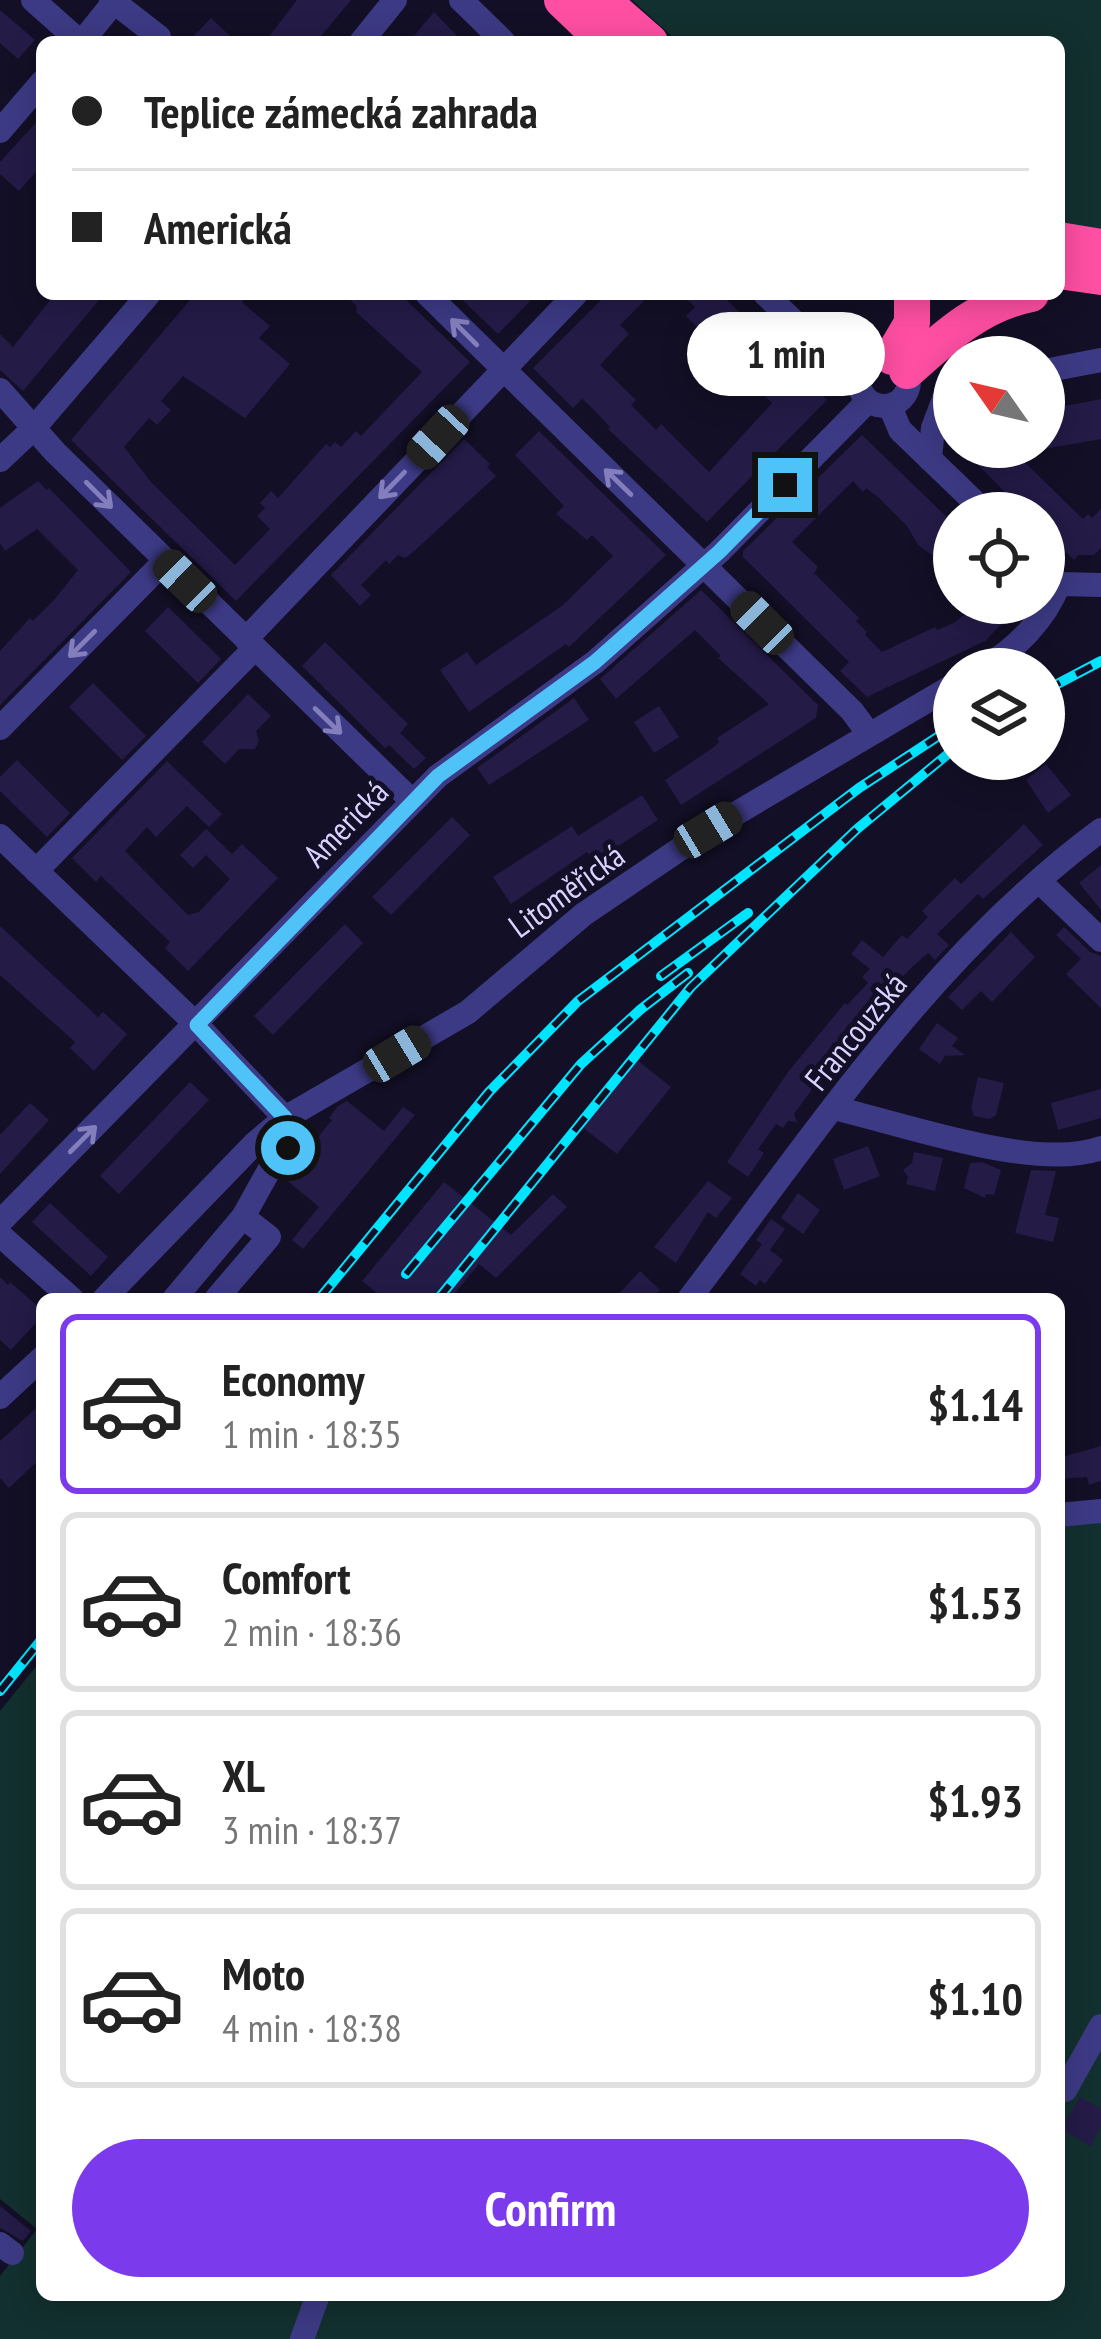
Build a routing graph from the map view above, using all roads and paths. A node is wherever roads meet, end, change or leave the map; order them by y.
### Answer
1 (33, 0) edge
2 (395, 0) edge
3 (460, 0) edge
4 (562, 0) edge
5 (602, 0) edge
6 (113, 1) edge
7 (62, 9) edge
8 (87, 36) edge
9 (157, 36) edge
10 (366, 36) edge
11 (497, 36) edge
12 (600, 36) edge
13 (643, 36) edge
14 (36, 89) edge
15 (0, 131) edge
16 (1065, 241) edge
17 (1101, 247) edge
18 (1065, 272) edge
19 (1101, 278) edge
20 (1065, 290) edge
21 (1101, 292) edge
22 (144, 300) edge
23 (433, 300) edge
24 (570, 300) edge
25 (771, 300) edge
26 (912, 300) edge
27 (1003, 300) edge
28 (1101, 360) edge
29 (1065, 367) edge
30 (502, 369) junction
31 (887, 383) junction
32 (933, 386) edge
33 (0, 390) edge
34 (34, 428) junction
35 (933, 428) edge
36 (930, 459) junction
37 (0, 460) edge
38 (964, 492) edge
39 (165, 561) junction
40 (702, 564) junction
41 (1065, 579) edge
42 (1101, 585) edge
43 (1034, 624) edge
44 (250, 644) junction
45 (1013, 648) edge
46 (933, 697) edge
47 (0, 728) edge
48 (869, 734) junction
49 (412, 801) junction
50 (1101, 830) edge
51 (0, 836) edge
52 (36, 871) junction
53 (1039, 881) junction
54 (1101, 940) edge
55 (197, 1025) junction
56 (835, 1108) junction
57 (285, 1118) junction
58 (1101, 1148) edge
59 (243, 1217) junction
60 (0, 1222) edge
61 (0, 1235) edge
62 (65, 1293) edge
63 (110, 1293) edge
64 (179, 1293) edge
65 (221, 1293) edge
66 (694, 1293) edge
67 (36, 1364) edge
68 (0, 1397) edge
69 (1101, 1511) edge
70 (1065, 1514) edge
71 (1101, 2026) edge
72 (1065, 2090) dead end
73 (316, 2301) edge
74 (302, 2339) edge

1 - 7 street
2 - 10 street
3 - 11 street
4 - 12 highway
5 - 13 highway
6 - 8 street
6 - 9 street
14 - 15 street
16 - 17 highway
18 - 19 highway
20 - 21 highway
22 - 34 street
30 -> 23 street
24 - 30 street
25 - 31 street
26 - 31 highway
27 - 31 highway
28 - 29 street
40 -> 30 street
30 -> 44 street
31 - 32 street
31 - 36 street
31 - 40 street, Americká
33 - 34 street
34 - 37 street
34 -> 39 street
35 - 36 street
36 - 38 street
39 - 44 street
39 -> 47 street
40 - 48 street
40 - 49 street, Americká
41 - 42 street
43 - 45 street
44 -> 49 street
44 - 52 street
46 - 48 street, Litoměřická
48 - 57 street, Litoměřická
49 - 55 street, Americká
50 - 53 street, Francouzská
51 - 52 street
52 - 55 street
53 - 54 street
53 - 56 street, Francouzská
55 - 57 street
60 -> 55 street, Americká
56 - 58 street
56 - 66 street, Francouzská
57 - 59 street
57 - 63 street, Litoměřická
59 - 64 street
59 - 65 street
61 - 62 street
67 - 68 street
69 - 70 street
71 - 72 street
73 - 74 street

